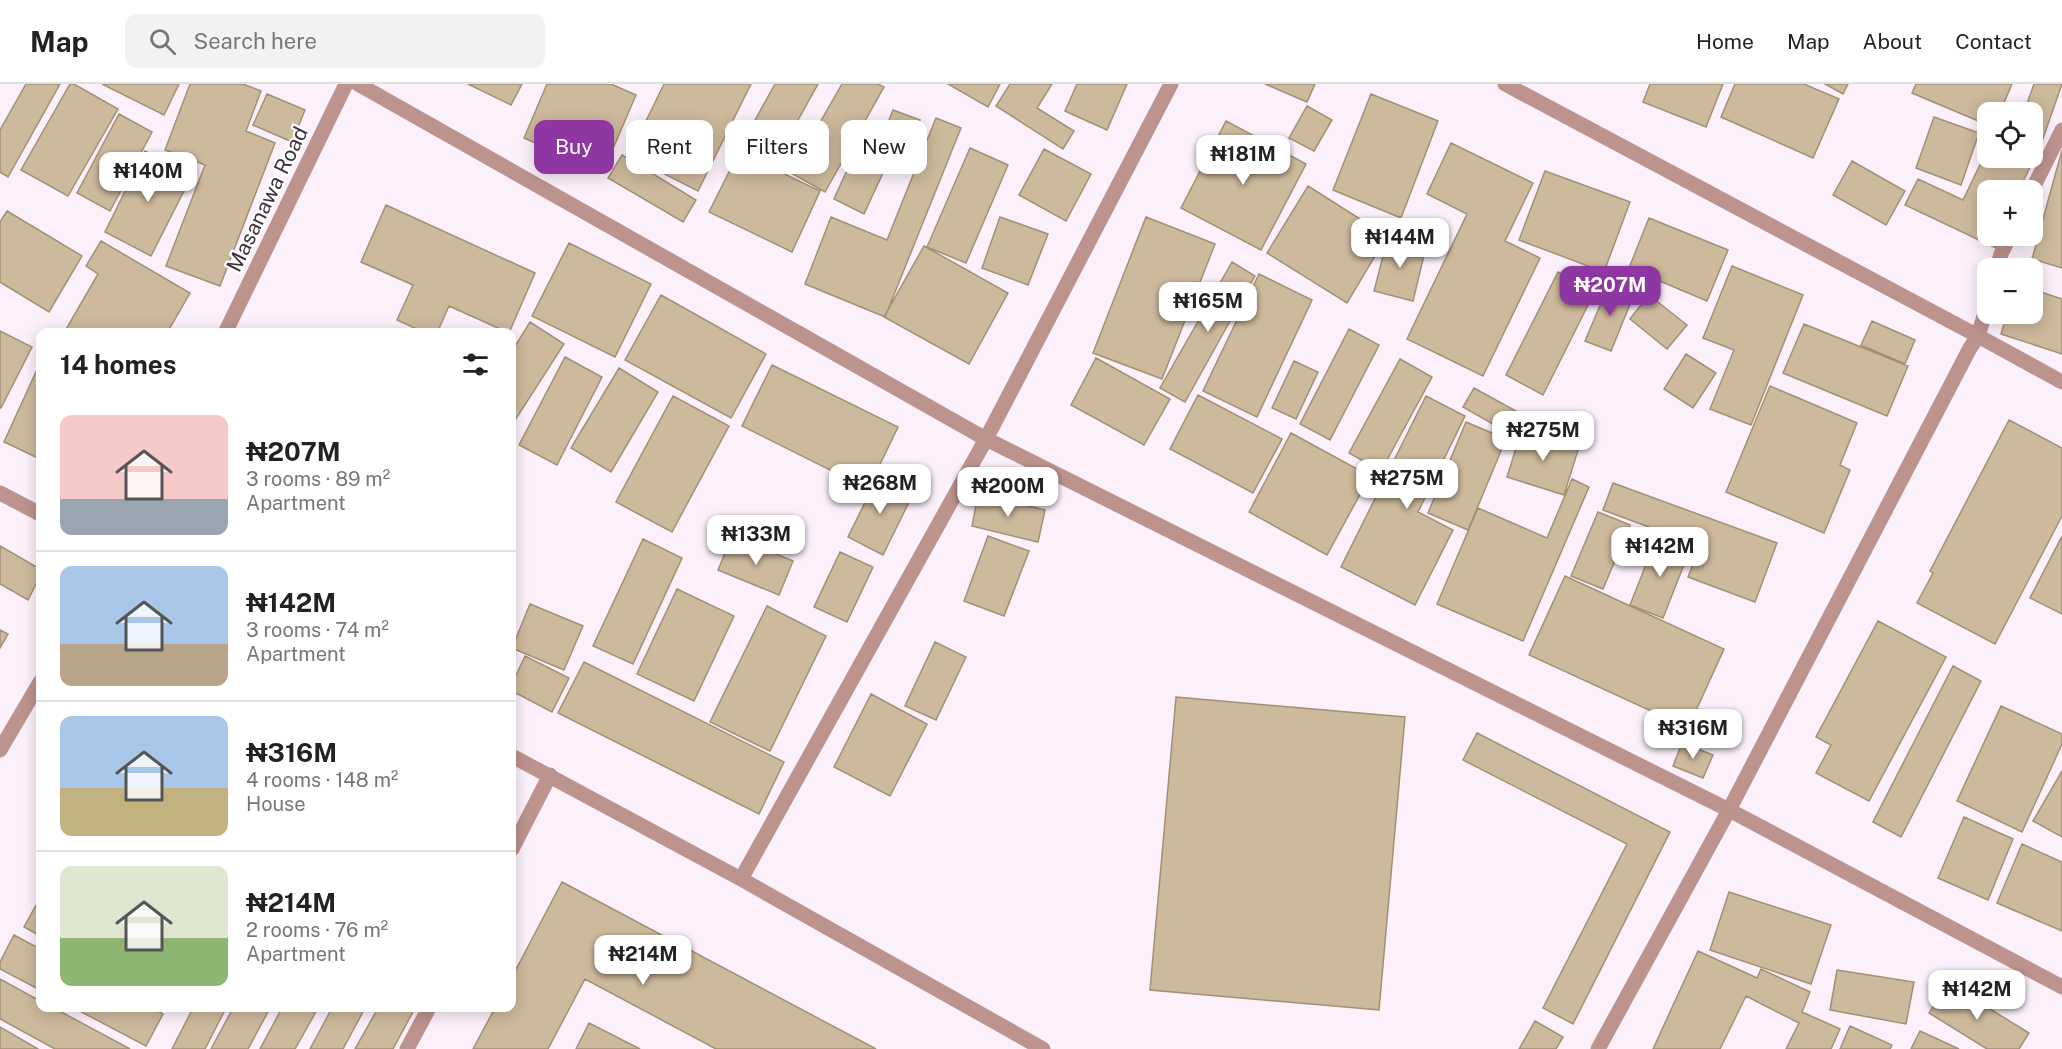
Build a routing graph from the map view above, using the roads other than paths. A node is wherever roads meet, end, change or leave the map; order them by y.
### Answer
1 (346, 84) edge
2 (358, 84) edge
3 (1171, 84) edge
4 (1505, 84) edge
5 (2062, 130) edge
6 (2037, 180) edge
7 (1982, 324) edge
8 (227, 328) edge
9 (1978, 336) junction
10 (2062, 382) edge
11 (986, 439) junction
12 (0, 493) edge
13 (36, 512) edge
14 (36, 689) edge
15 (0, 750) edge
16 (516, 758) edge
17 (550, 776) junction
18 (1729, 810) junction
19 (516, 841) edge
20 (741, 879) junction
21 (2062, 987) edge
22 (427, 1012) edge
23 (407, 1049) edge
24 (1043, 1049) edge
25 (1598, 1049) edge

1 - 8 street, Masanawa Road
2 - 11 street
3 - 11 street
4 - 9 street
5 - 6 street
7 - 9 street
9 - 10 street
9 - 18 street
11 - 18 street
11 - 20 street
12 - 13 street
14 - 15 street
16 - 17 street
17 - 19 street
17 - 20 street
18 - 21 street
18 - 25 street
20 - 24 street
22 - 23 street

